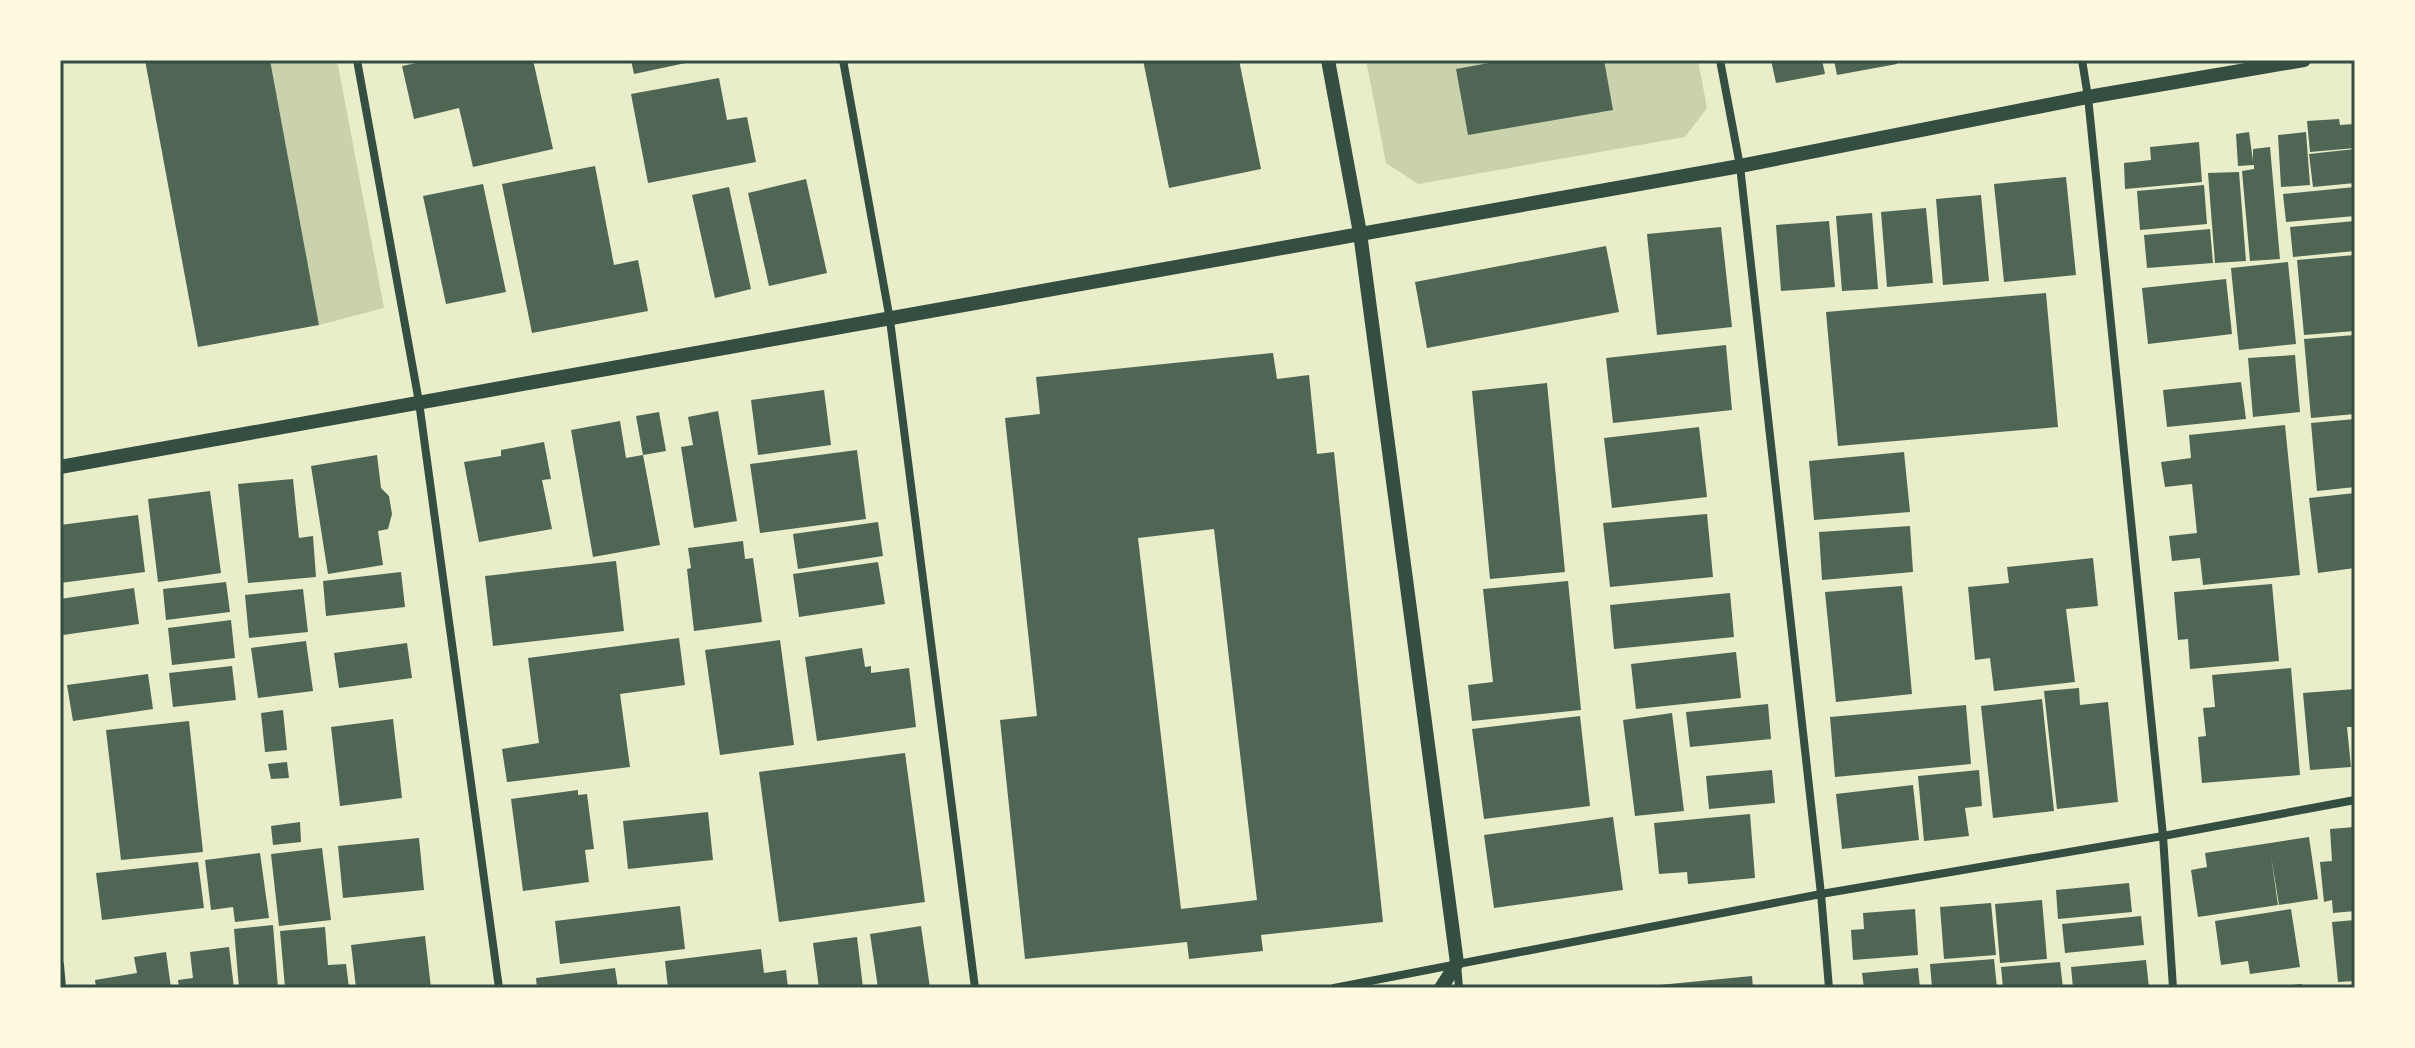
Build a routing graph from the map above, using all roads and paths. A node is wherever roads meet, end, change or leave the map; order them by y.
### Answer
1 (357, 60) edge
2 (843, 60) edge
3 (1328, 60) edge
4 (1720, 60) edge
5 (2082, 60) edge
6 (2304, 60) edge
7 (2088, 97) junction
8 (1740, 166) junction
9 (1360, 233) junction
10 (890, 320) junction
11 (419, 402) junction
12 (60, 467) edge
13 (2355, 800) edge
14 (2163, 836) junction
15 (1821, 894) junction
16 (1457, 963) junction
17 (60, 965) edge
18 (62, 988) edge
19 (499, 988) edge
20 (975, 988) edge
21 (1334, 988) edge
22 (1441, 988) edge
23 (1459, 988) edge
24 (1829, 988) edge
25 (2173, 988) edge

1 - 11 street
2 - 10 street
3 - 9 street
4 - 8 street
5 - 7 street
6 - 7 street
7 - 8 street
7 - 14 street
8 - 9 street
8 - 15 street
9 - 10 street
9 - 16 street
10 - 11 street
10 - 20 street
11 - 12 street
11 - 19 street
13 - 14 street
14 - 15 street
14 - 25 street
15 - 16 street
15 - 24 street
16 - 21 street
16 - 22 street
16 - 23 street
17 - 18 street

